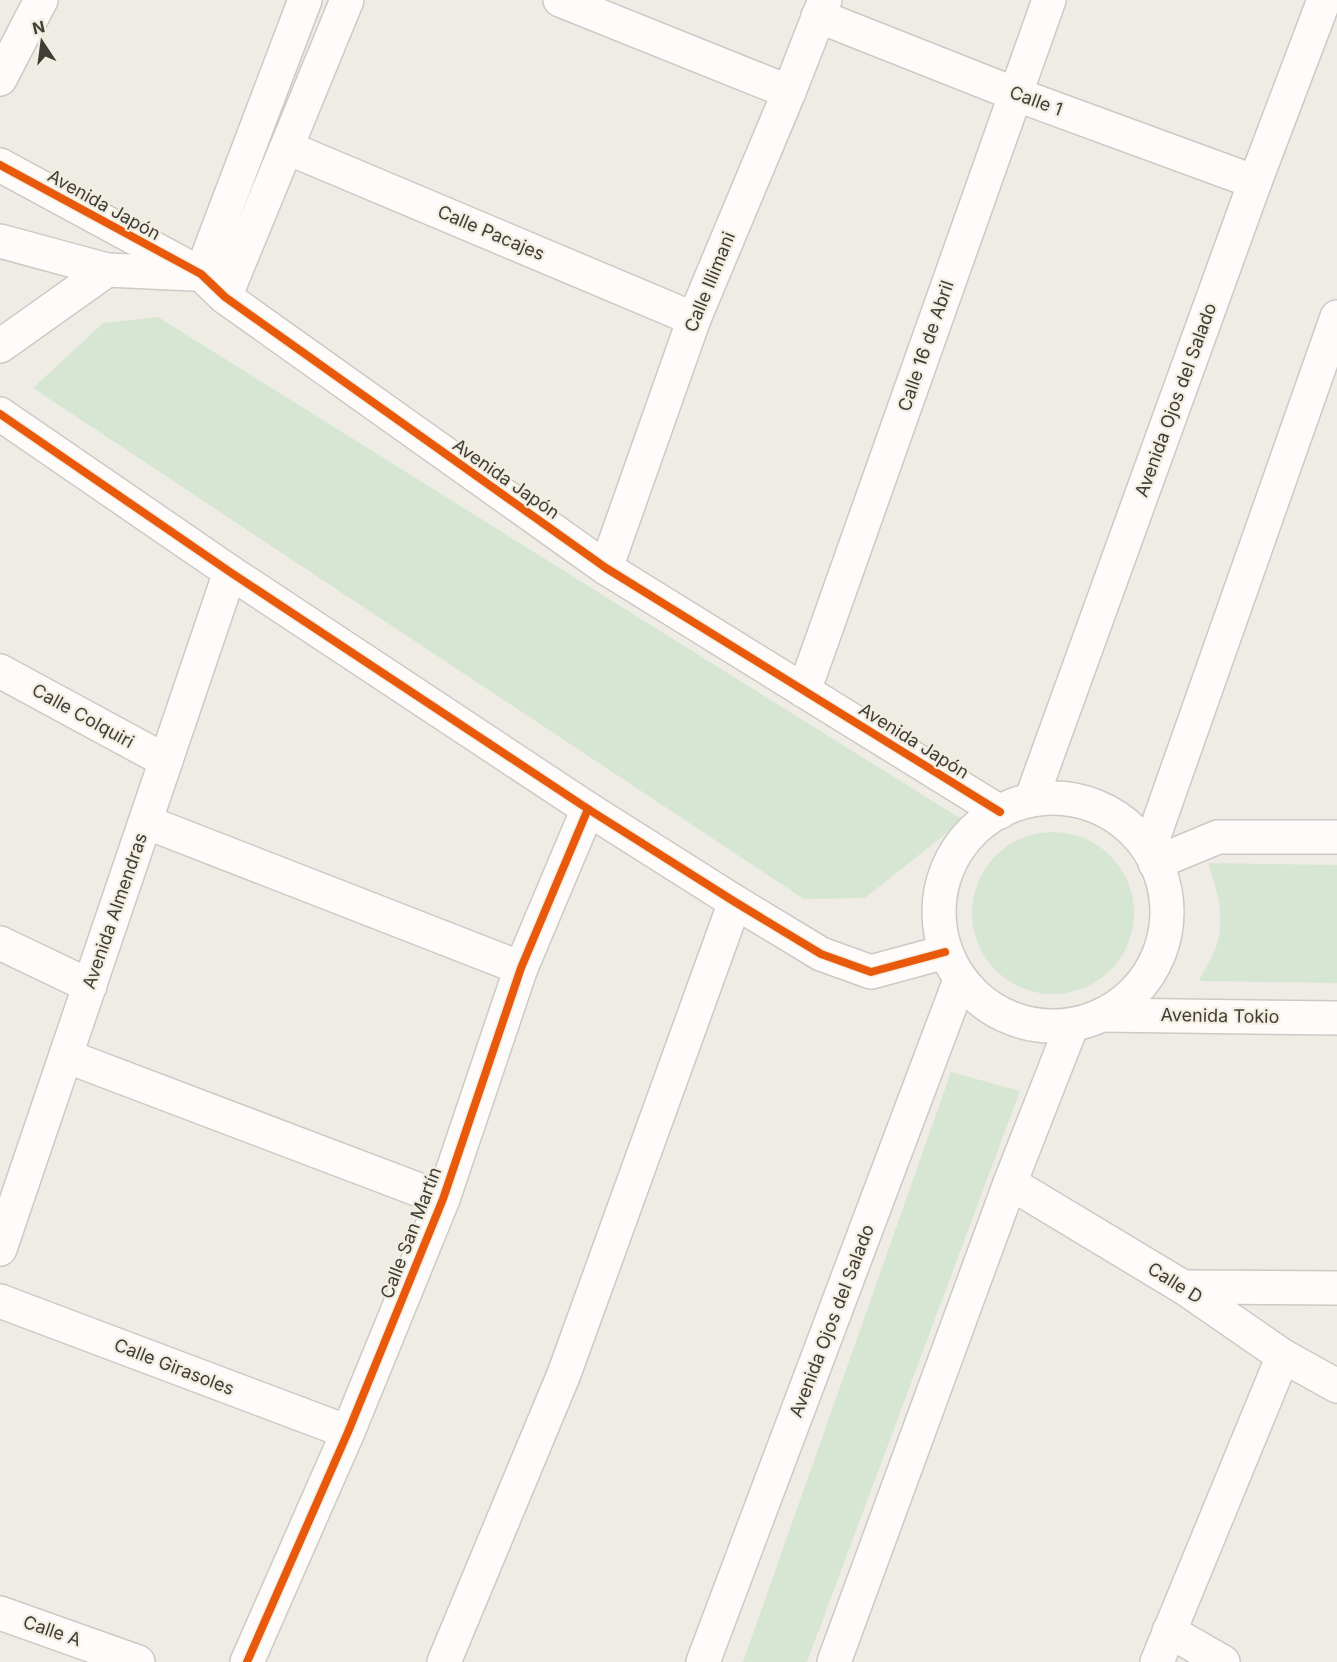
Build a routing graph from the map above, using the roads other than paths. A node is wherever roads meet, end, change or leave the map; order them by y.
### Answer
1 (41, 0) edge
2 (305, 0) edge
3 (347, 0) edge
4 (560, 0) edge
5 (1048, 0) edge
6 (1324, 0) edge
7 (821, 8) edge
8 (0, 79) edge
9 (789, 92) junction
10 (1015, 94) junction
11 (288, 148) junction
12 (0, 165) edge
13 (1255, 182) junction
14 (0, 242) edge
15 (107, 270) junction
16 (201, 274) junction
17 (225, 297) junction
18 (693, 319) junction
19 (1336, 326) edge
20 (0, 346) edge
21 (0, 414) edge
22 (606, 568) junction
23 (230, 572) junction
24 (0, 670) edge
25 (804, 691) junction
26 (166, 761) junction
27 (1031, 800) junction
28 (588, 809) junction
29 (1000, 812) junction
30 (146, 822) junction
31 (1337, 837) edge
32 (1152, 856) junction
33 (735, 902) junction
34 (0, 943) edge
35 (945, 952) junction
36 (521, 968) junction
37 (960, 980) junction
38 (90, 986) junction
39 (1102, 1015) junction
40 (1337, 1018) edge
41 (1071, 1025) junction
42 (66, 1056) junction
43 (1010, 1183) junction
44 (443, 1199) junction
45 (6, 1211) edge
46 (0, 1249) edge
47 (1183, 1287) junction
48 (1337, 1288) edge
49 (0, 1301) edge
50 (1283, 1356) junction
51 (1337, 1386) edge
52 (348, 1432) junction
53 (0, 1613) edge
54 (1169, 1631) junction
55 (138, 1662) edge
56 (248, 1662) edge
57 (444, 1662) edge
58 (704, 1662) edge
59 (834, 1662) edge
60 (1157, 1662) edge
61 (1223, 1662) edge

1 - 8 street
2 - 16 street
3 - 11 street
4 - 9 street
5 - 10 street, Calle 16 de Abril
6 - 13 street, Avenida Ojos del Salado
7 - 9 street, Calle Illimani
7 - 10 street, Calle 1
9 - 18 street, Calle Illimani
10 - 13 street, Calle 1
10 - 25 street, Calle 16 de Abril
11 - 17 street
11 - 18 street, Calle Pacajes
12 - 16 street, Avenida Japón
13 - 27 street, Avenida Ojos del Salado
14 - 15 street
15 - 16 street
15 - 20 street
16 - 17 street, Avenida Japón
17 - 22 street, Avenida Japón
18 - 22 street, Calle Illimani
19 - 32 street
21 - 23 street
22 - 25 street, Avenida Japón
23 - 26 street, Avenida Almendras
23 - 28 street
24 - 26 street, Calle Colquiri
25 - 29 street, Avenida Japón
26 - 30 street, Avenida Almendras
27 - 29 street
27 - 32 street
28 - 33 street
28 - 36 street, Calle San Martín
29 - 35 street
30 - 36 street
30 - 38 street, Avenida Almendras
31 - 32 street
32 - 39 street
33 - 35 street
33 - 57 street
34 - 38 street
35 - 37 street
36 - 44 street, Calle San Martín
37 - 41 street
37 - 58 street, Avenida Ojos del Salado
38 - 42 street, Avenida Almendras
39 - 40 street, Avenida Tokio
39 - 41 street
41 - 43 street
42 - 44 street
42 - 45 street, Avenida Almendras
43 - 47 street, Calle D
43 - 59 street
44 - 52 street, Calle San Martín
45 - 46 street, Avenida Almendras
47 - 48 street
47 - 50 street, Calle D
49 - 52 street, Calle Girasoles
50 - 51 street, Calle D
50 - 54 street
52 - 56 street, Calle San Martín
53 - 55 street, Calle A
54 - 60 street
54 - 61 street

